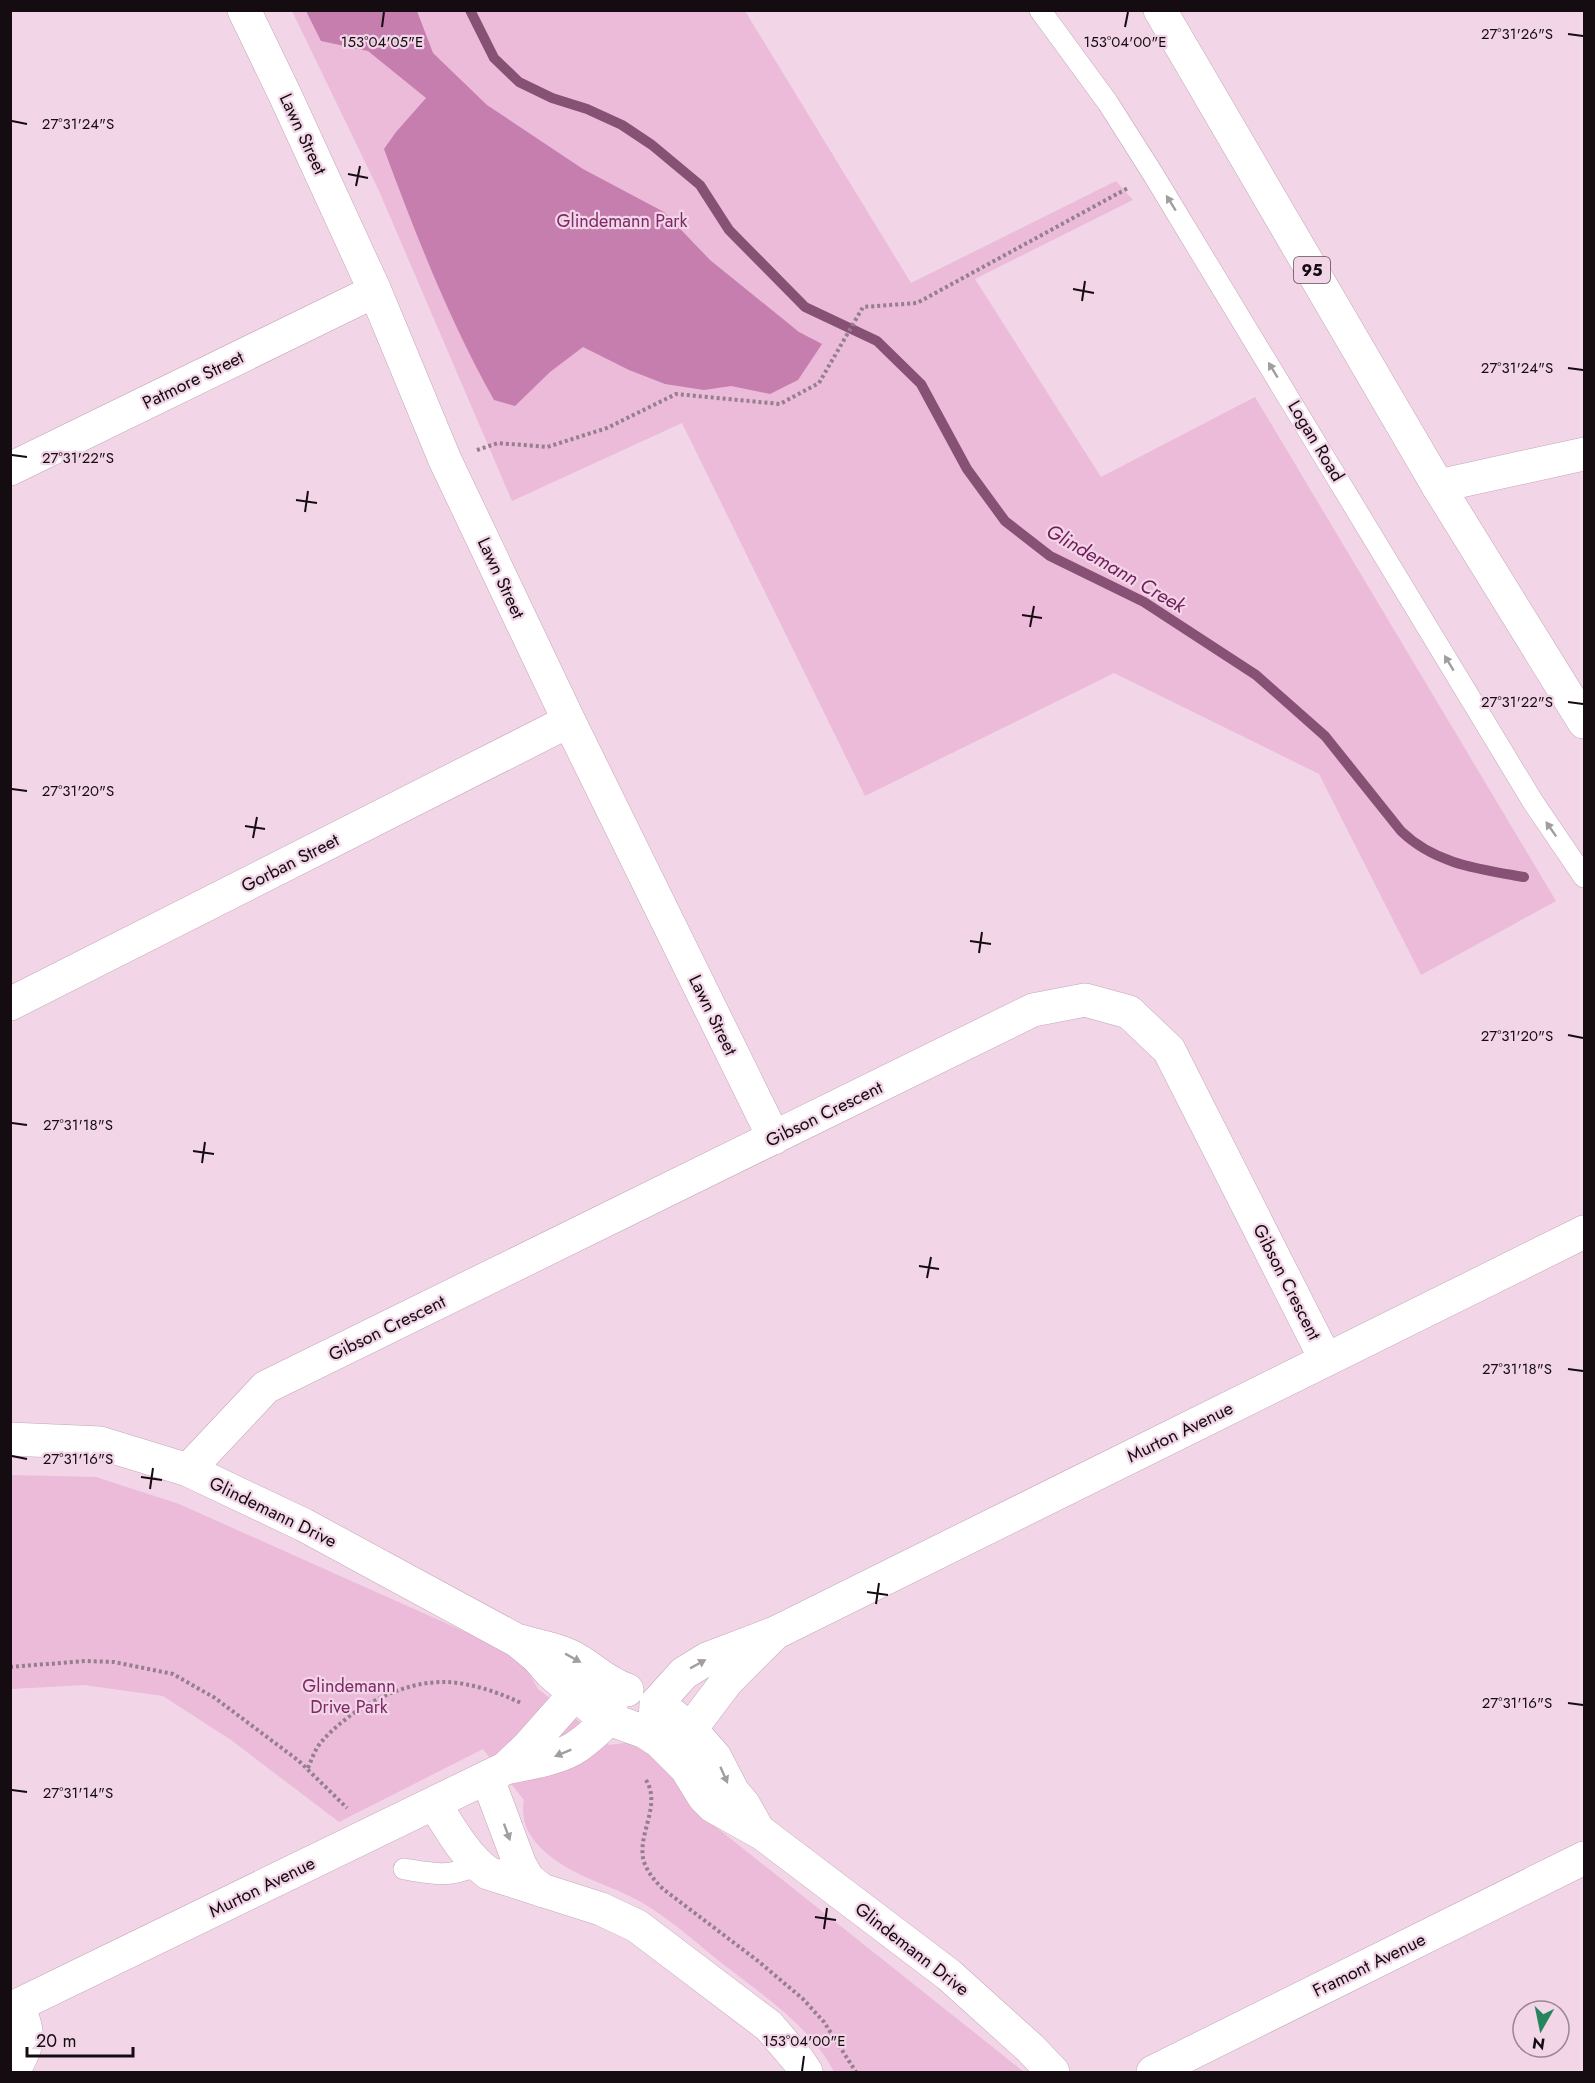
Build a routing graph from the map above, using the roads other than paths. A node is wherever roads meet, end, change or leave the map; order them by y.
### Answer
1 (244, 10) edge
2 (1040, 10) edge
3 (1160, 10) edge
4 (375, 291) junction
5 (1584, 454) edge
6 (10, 469) edge
7 (1438, 486) junction
8 (569, 722) junction
9 (1584, 722) edge
10 (1584, 877) edge
11 (10, 1004) edge
12 (774, 1138) junction
13 (1584, 1232) edge
14 (1326, 1360) junction
15 (10, 1439) edge
16 (188, 1470) junction
17 (775, 1633) junction
18 (518, 1641) junction
19 (613, 1685) junction
20 (575, 1694) junction
21 (656, 1704) junction
22 (609, 1719) junction
23 (690, 1730) junction
24 (654, 1738) junction
25 (496, 1773) junction
26 (434, 1803) junction
27 (763, 1834) junction
28 (1584, 1858) edge
29 (478, 1865) junction
30 (404, 1869) dead end
31 (543, 1890) junction
32 (14, 2007) edge
33 (13, 2073) edge
34 (806, 2073) edge
35 (1053, 2073) edge
36 (1153, 2073) edge

1 - 4 street, Lawn Street
10 -> 2 lane, Logan Road
3 - 7 street, 95
4 - 6 street, Patmore Street
4 - 8 street, Lawn Street
5 - 7 street
7 - 9 street, 95
8 - 11 street, Gorban Street
8 - 12 street, Lawn Street
12 - 14 street, Gibson Crescent
12 - 16 street, Gibson Crescent
13 - 14 street, Murton Avenue
14 - 17 street, Murton Avenue
15 - 16 street, Glindemann Drive
16 - 18 street, Glindemann Drive
21 -> 17 street, Murton Avenue
17 - 23 street, Murton Avenue
18 -> 19 street, Glindemann Drive
18 - 20 street, Glindemann Drive
19 - 20 street
19 - 21 street, Glindemann Drive
19 - 22 street
20 - 22 street, Glindemann Drive
20 - 25 street, Murton Avenue
21 - 23 street, Glindemann Drive
21 - 24 street
22 - 24 street, Glindemann Drive
22 -> 25 street, Murton Avenue
23 - 24 street
23 -> 27 street, Glindemann Drive
24 - 27 street, Glindemann Drive
25 - 26 street, Murton Avenue
25 -> 31 street
26 - 29 street
26 - 32 street, Murton Avenue
27 - 35 street, Glindemann Drive
28 - 36 street, Framont Avenue
29 - 30 lane
29 - 31 street
31 - 34 street
32 - 33 street, Murton Avenue

